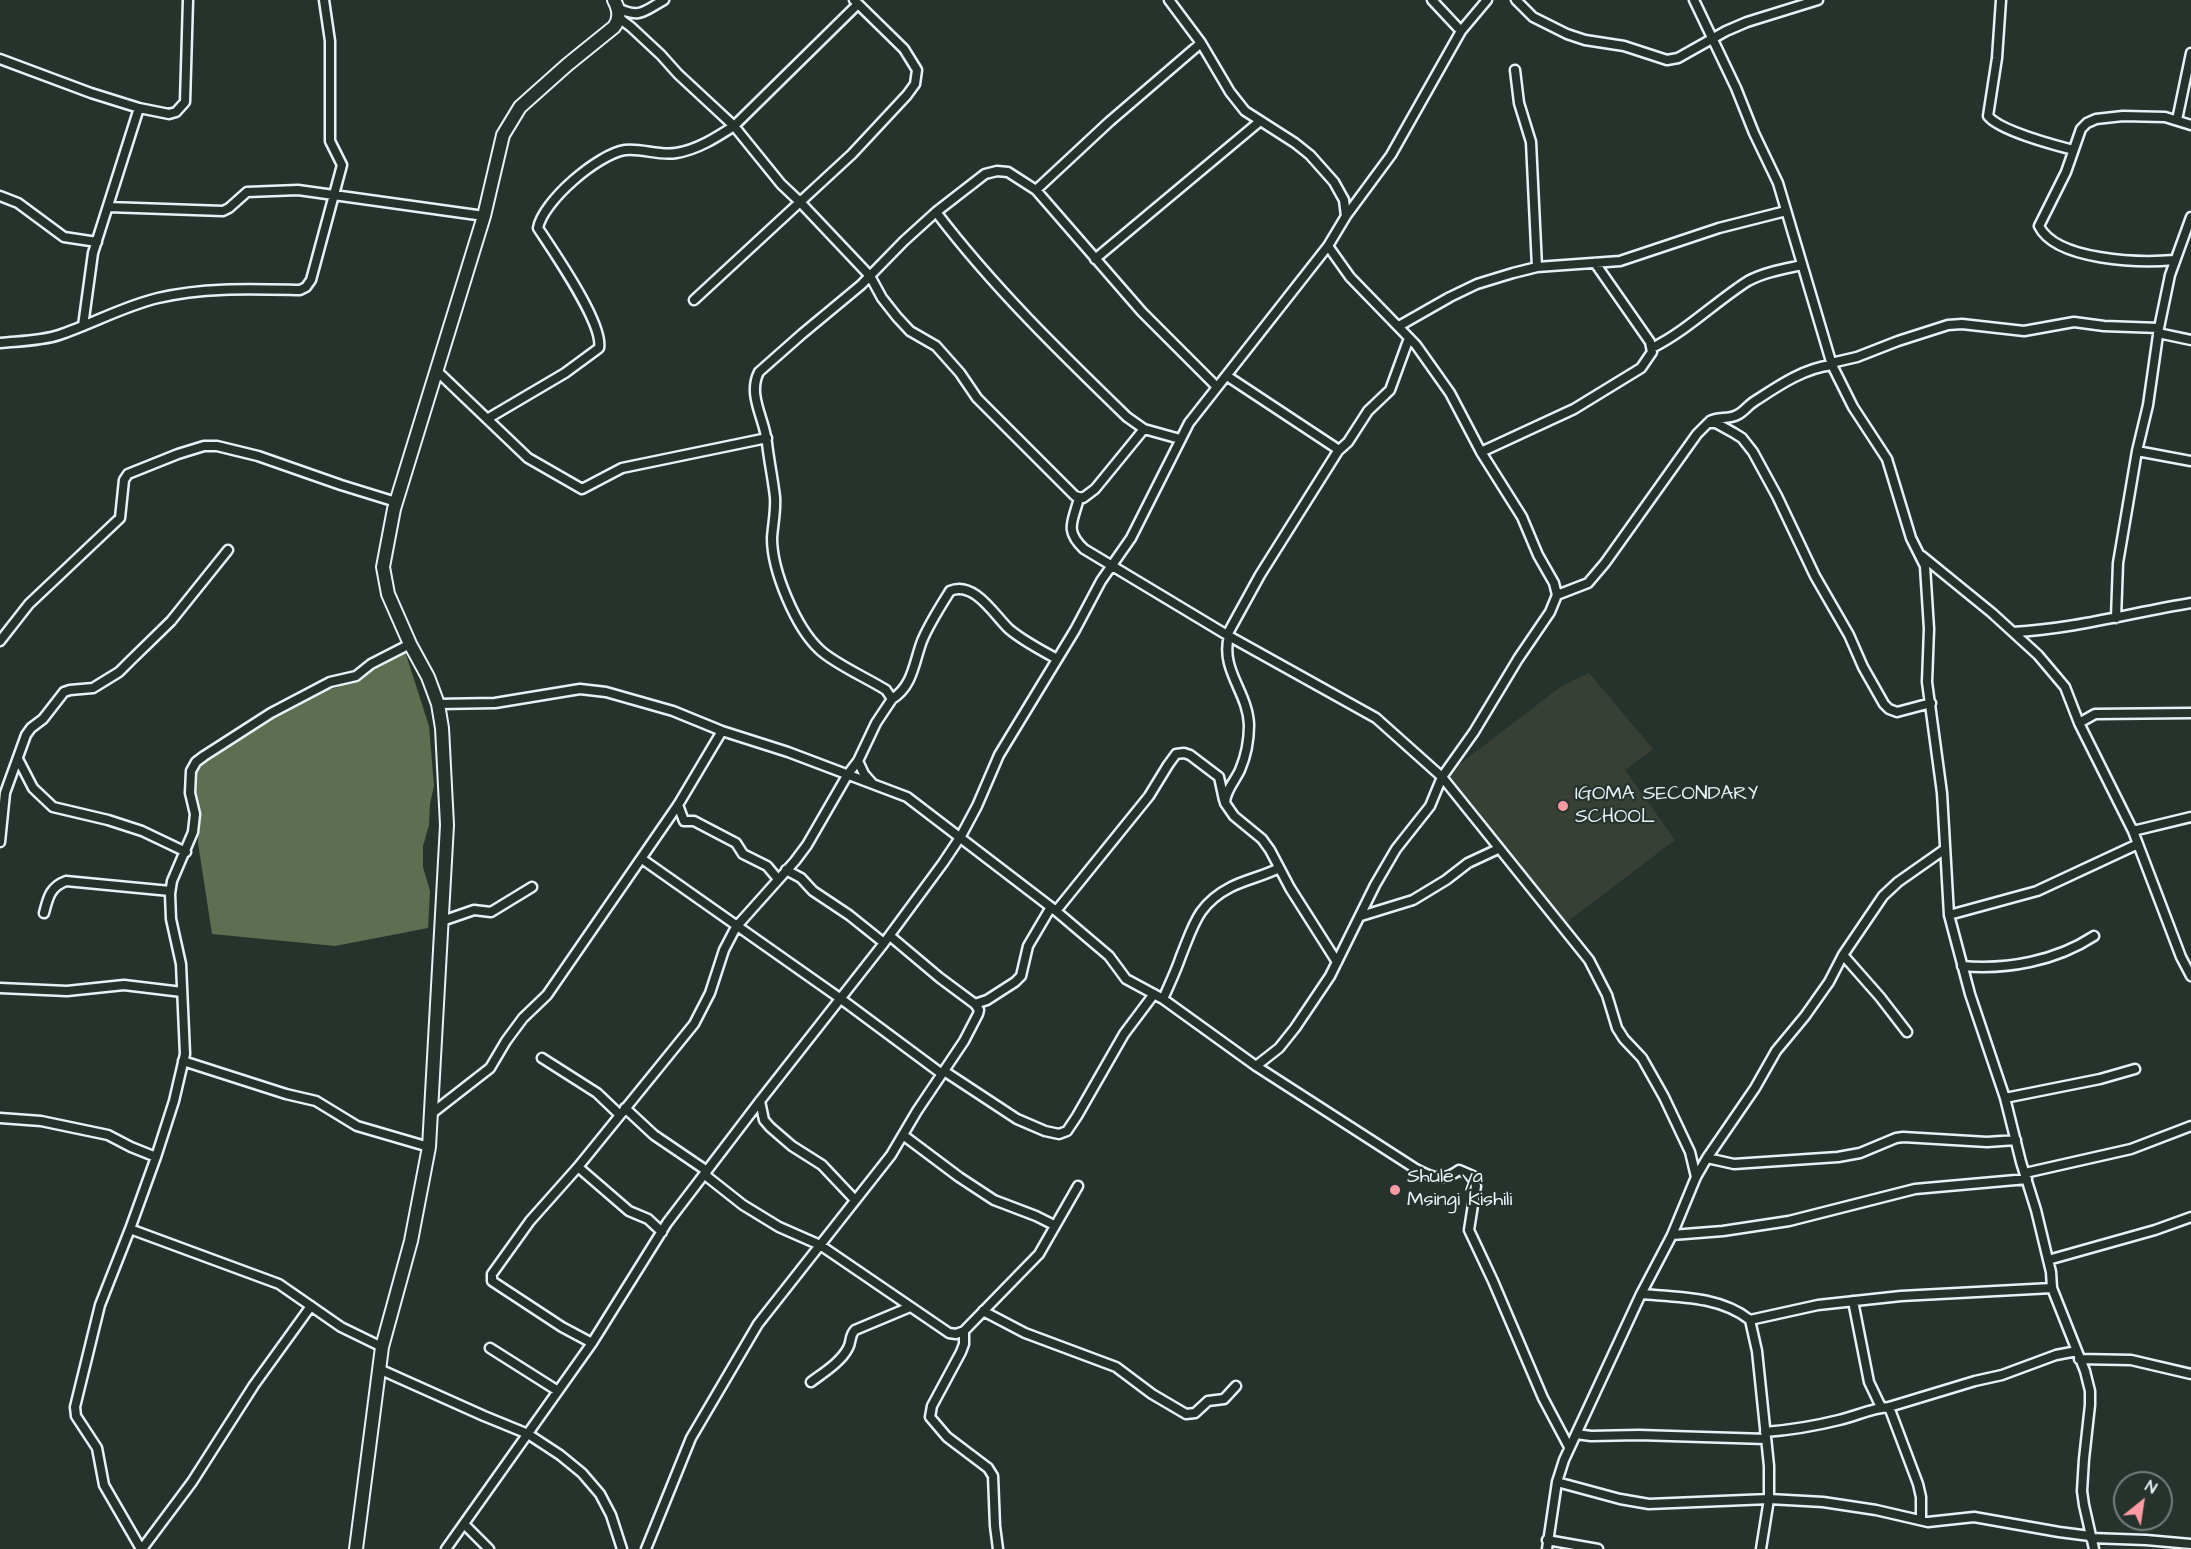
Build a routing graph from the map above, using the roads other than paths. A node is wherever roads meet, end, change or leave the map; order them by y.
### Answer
1 (188, 0) edge
2 (324, 0) edge
3 (664, 0) edge
4 (1169, 0) edge
5 (1432, 0) edge
6 (1487, 0) edge
7 (1516, 0) edge
8 (1694, 0) edge
9 (1818, 0) edge
10 (2001, 0) edge
11 (856, 2) edge
12 (617, 9) edge
13 (1461, 31) junction
14 (1712, 39) junction
15 (1201, 43) junction
16 (2191, 53) edge
17 (0, 59) edge
18 (1515, 70) dead end
19 (139, 108) junction
20 (2177, 120) junction
21 (1259, 122) junction
22 (734, 126) junction
23 (2191, 126) edge
24 (2073, 150) junction
25 (1036, 190) junction
26 (335, 195) junction
27 (0, 196) edge
28 (800, 202) junction
29 (108, 207) junction
30 (1786, 211) junction
31 (936, 212) junction
32 (484, 216) junction
33 (1347, 216) junction
34 (2190, 222) edge
35 (97, 242) junction
36 (1328, 246) junction
37 (1095, 259) junction
38 (2174, 260) junction
39 (1595, 263) junction
40 (1802, 264) junction
41 (1537, 267) junction
42 (870, 276) junction
43 (694, 300) dead end
44 (83, 326) junction
45 (1399, 326) junction
46 (2159, 330) junction
47 (1409, 338) junction
48 (2191, 340) edge
49 (0, 343) edge
50 (1652, 348) junction
51 (1831, 364) junction
52 (437, 372) junction
53 (1227, 376) junction
54 (1217, 387) junction
55 (487, 419) junction
56 (1708, 423) junction
57 (1144, 429) junction
58 (767, 438) junction
59 (1180, 439) junction
60 (1338, 451) junction
61 (2137, 451) junction
62 (1481, 452) junction
63 (2191, 461) edge
64 (1079, 498) junction
65 (396, 502) junction
66 (228, 550) dead end
67 (1921, 556) junction
68 (1112, 567) junction
69 (1557, 595) junction
70 (2191, 603) edge
71 (2116, 618) junction
72 (2013, 632) junction
73 (1228, 636) junction
74 (0, 641) edge
75 (410, 644) junction
76 (1057, 659) junction
77 (892, 699) junction
78 (1931, 703) junction
79 (438, 704) junction
80 (2191, 713) edge
81 (2079, 723) junction
82 (722, 731) junction
83 (18, 759) junction
84 (858, 761) junction
85 (848, 774) junction
86 (1442, 777) junction
87 (872, 784) junction
88 (1224, 800) junction
89 (678, 805) junction
90 (2191, 817) edge
91 (2133, 831) junction
92 (961, 836) junction
93 (0, 842) edge
94 (2138, 844) junction
95 (1498, 849) junction
96 (1945, 849) junction
97 (186, 852) junction
98 (642, 859) junction
99 (1279, 868) junction
100 (786, 870) junction
101 (778, 879) junction
102 (532, 887) dead end
103 (170, 891) junction
104 (1054, 909) junction
105 (44, 913) dead end
106 (1949, 915) junction
107 (1361, 916) junction
108 (442, 921) junction
109 (736, 927) junction
110 (2094, 936) dead end
111 (887, 939) junction
112 (1843, 956) junction
113 (1337, 962) junction
114 (1962, 966) junction
115 (2191, 976) edge
116 (0, 987) edge
117 (182, 992) junction
118 (1158, 997) junction
119 (841, 999) junction
120 (975, 1004) junction
121 (1907, 1032) dead end
122 (542, 1058) dead end
123 (183, 1061) junction
124 (1256, 1066) junction
125 (2135, 1069) dead end
126 (943, 1073) junction
127 (2005, 1098) junction
128 (760, 1101) junction
129 (622, 1112) junction
130 (431, 1114) junction
131 (0, 1118) edge
132 (2191, 1126) edge
133 (903, 1135) junction
134 (2016, 1140) junction
135 (429, 1147) junction
136 (156, 1157) junction
137 (1707, 1158) junction
138 (578, 1167) junction
139 (706, 1173) junction
140 (2026, 1176) junction
141 (1696, 1177) junction
142 (1078, 1186) dead end
143 (855, 1200) junction
144 (2191, 1217) edge
145 (1054, 1225) junction
146 (130, 1229) junction
147 (662, 1232) junction
148 (1671, 1235) junction
149 (820, 1245) junction
150 (2048, 1260) junction
151 (2052, 1288) junction
152 (1641, 1294) junction
153 (1853, 1301) junction
154 (311, 1306) junction
155 (910, 1307) junction
156 (983, 1311) junction
157 (1750, 1320) junction
158 (964, 1331) junction
159 (592, 1343) junction
160 (382, 1347) junction
161 (490, 1348) dead end
162 (2078, 1355) junction
163 (380, 1369) junction
164 (2191, 1374) edge
165 (811, 1382) dead end
166 (1236, 1386) dead end
167 (558, 1391) junction
168 (1885, 1407) junction
169 (528, 1434) junction
170 (1576, 1434) junction
171 (1766, 1435) junction
172 (1569, 1448) junction
173 (1557, 1482) junction
174 (1769, 1500) junction
175 (1921, 1520) junction
176 (465, 1524) junction
177 (2090, 1537) junction
178 (2191, 1544) edge
179 (1547, 1545) edge
180 (142, 1549) edge
181 (356, 1549) edge
182 (446, 1549) edge
183 (489, 1549) edge
184 (622, 1549) edge
185 (646, 1549) edge
186 (999, 1549) edge
187 (1598, 1549) edge
188 (1761, 1549) edge
189 (2094, 1549) edge

1 - 19 street
2 - 26 street
3 - 12 street
4 - 15 street
5 - 13 street
6 - 13 street
7 - 14 street
8 - 14 street
9 - 14 street
10 - 24 street
11 - 22 street
11 - 28 street
12 - 22 street
12 - 32 main road
13 - 33 street
14 - 30 street
15 - 21 street
15 - 25 street
16 - 20 street
17 - 19 street
18 - 41 street
19 - 29 street
20 - 23 street
20 - 24 street
21 - 33 street
21 - 37 street
22 - 28 street
22 - 55 street
24 - 38 street
25 - 31 street
25 - 37 street
26 - 29 street
26 - 32 street
26 - 44 street
27 - 35 street
28 - 42 street
28 - 43 street
29 - 35 street
30 - 39 street
30 - 40 street
31 - 42 street
31 - 57 street
32 - 52 main road
33 - 36 street
34 - 38 street
35 - 44 street
36 - 45 street
36 - 53 street
37 - 54 street
38 - 46 street
39 - 41 street
39 - 50 street
40 - 50 street
40 - 51 street
41 - 45 street
42 - 58 street
42 - 64 street
44 - 49 street
45 - 47 street
46 - 48 street
46 - 51 street
46 - 61 street
47 - 60 street
47 - 62 street
50 - 62 street
51 - 56 street
51 - 67 street
52 - 55 street
52 - 65 main road
53 - 54 street
53 - 60 street
54 - 59 street
55 - 58 street
56 - 69 street
56 - 78 street
57 - 59 street
57 - 64 street
58 - 77 street
59 - 68 street
60 - 73 street
61 - 63 street
61 - 71 street
62 - 69 street
64 - 68 street
65 - 74 street
65 - 75 main road
66 - 83 street
67 - 72 street
67 - 78 street
68 - 73 street
68 - 76 street
69 - 86 street
70 - 71 street
71 - 72 street
72 - 81 street
73 - 86 street
73 - 88 street
75 - 79 main road
75 - 97 street
76 - 77 street
76 - 92 street
77 - 84 street
78 - 96 street
79 - 82 street
79 - 108 main road
80 - 81 street
81 - 91 street
82 - 85 street
82 - 89 street
83 - 93 street
83 - 97 street
84 - 85 street
84 - 87 street
85 - 87 street
85 - 100 street
86 - 95 street
86 - 107 street
87 - 92 street
88 - 99 street
88 - 104 street
89 - 98 street
89 - 101 street
90 - 91 street
91 - 94 street
92 - 104 street
92 - 111 street
94 - 106 street
94 - 115 street
95 - 107 street
95 - 141 street
96 - 106 street
96 - 112 street
97 - 103 street
98 - 109 street
98 - 130 street
99 - 113 street
99 - 118 street
100 - 101 street
100 - 111 street
101 - 109 street
102 - 108 street
103 - 105 street
103 - 117 street
104 - 118 street
104 - 120 street
106 - 114 street
107 - 113 street
108 - 130 main road
109 - 119 street
109 - 129 street
110 - 114 street
111 - 119 street
111 - 120 street
112 - 121 street
112 - 137 street
113 - 124 street
114 - 127 street
116 - 117 street
117 - 123 street
118 - 124 street
118 - 126 street
119 - 126 street
119 - 128 street
120 - 126 street
122 - 129 street
123 - 135 street
123 - 136 street
124 - 172 street
125 - 127 street
126 - 133 street
127 - 134 street
128 - 139 street
128 - 143 street
129 - 138 street
129 - 139 street
130 - 135 main road
131 - 136 street
132 - 140 street
133 - 143 street
133 - 145 street
134 - 137 street
134 - 140 street
135 - 160 main road
136 - 146 street
137 - 141 street
138 - 147 street
138 - 159 street
139 - 147 street
139 - 149 street
140 - 148 street
140 - 150 street
141 - 148 street
142 - 145 street
143 - 149 street
144 - 150 street
145 - 156 street
146 - 154 street
146 - 180 street
147 - 159 street
148 - 152 street
149 - 155 street
149 - 185 street
150 - 151 street
151 - 153 street
151 - 162 street
152 - 157 street
152 - 170 street
153 - 157 street
153 - 168 street
154 - 160 street
154 - 180 street
155 - 158 street
155 - 165 street
156 - 158 street
156 - 166 street
157 - 171 street
158 - 186 street
159 - 167 street
160 - 163 main road
161 - 167 street
162 - 164 street
162 - 168 street
162 - 177 street
163 - 169 street
163 - 181 main road
167 - 169 street
168 - 171 street
168 - 175 street
169 - 176 street
169 - 184 street
170 - 171 street
170 - 172 street
171 - 174 street
172 - 173 street
173 - 174 street
173 - 179 street
174 - 175 street
174 - 188 street
175 - 177 street
176 - 182 street
176 - 183 street
177 - 178 street
177 - 189 street
179 - 187 street

